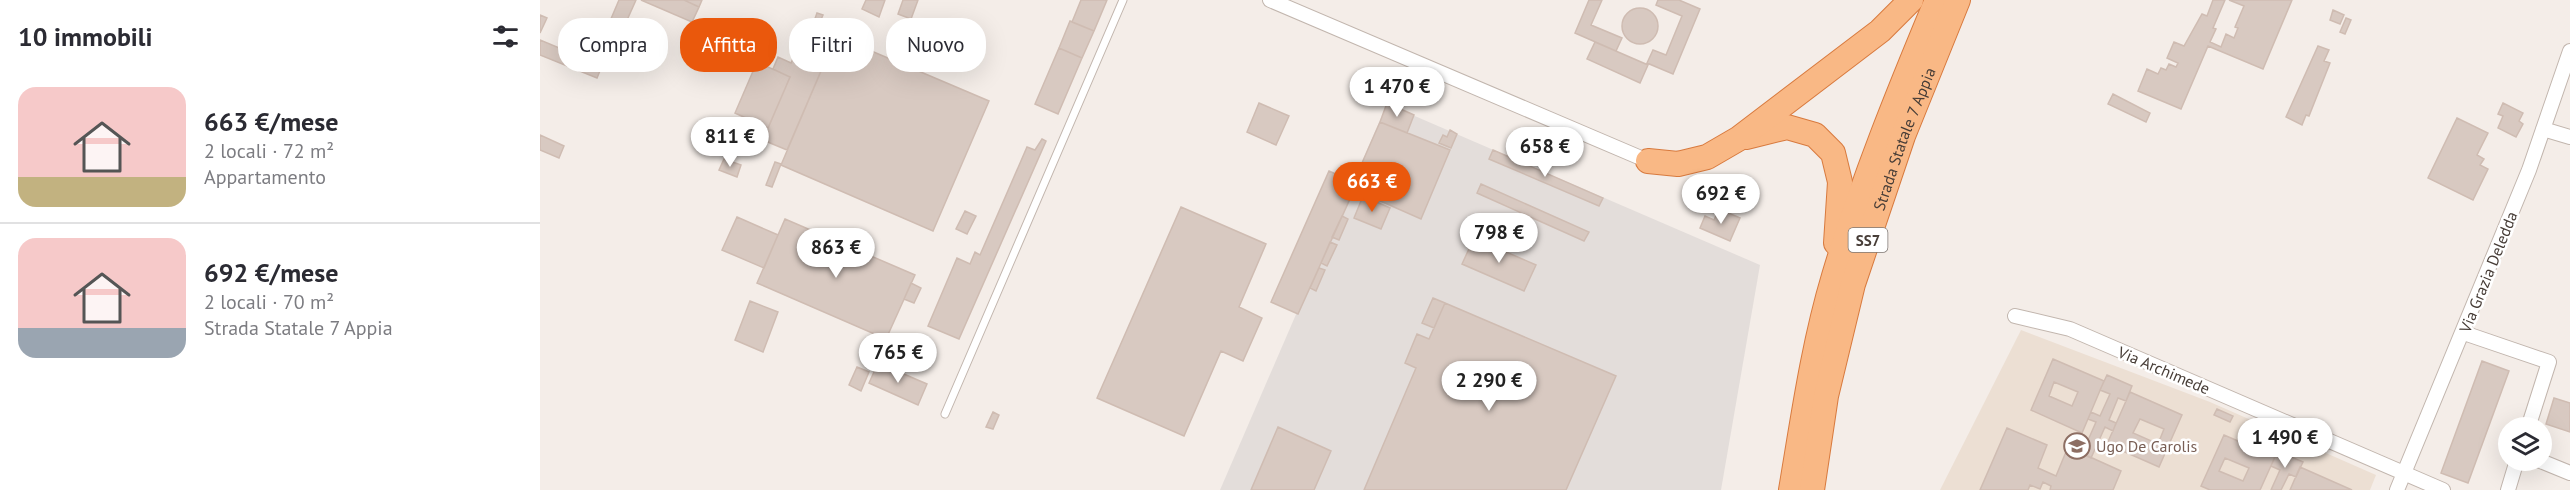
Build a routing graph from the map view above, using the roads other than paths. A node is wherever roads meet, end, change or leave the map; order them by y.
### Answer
1 (1123, 0) edge
2 (1270, 0) edge
3 (1911, 0) edge
4 (1937, 0) edge
5 (1958, 0) edge
6 (2570, 51) edge
7 (2543, 129) junction
8 (2570, 137) edge
9 (1738, 139) junction
10 (1648, 161) joint
11 (1834, 278) junction
12 (2015, 316) dead end
13 (2464, 333) junction
14 (945, 414) dead end
15 (2532, 417) edge
16 (2552, 466) edge
17 (2514, 471) edge
18 (2404, 473) junction
19 (2570, 473) edge
20 (1791, 490) edge
21 (1812, 490) edge
22 (2397, 490) edge
23 (2443, 490) edge
24 (2508, 490) edge

1 - 14 lane
2 - 10 street
3 - 9 highway
4 - 11 highway, Strada Statale 7 Appia / SS7
5 - 21 highway, Strada Statale 7 Appia / SS7
6 - 7 street, Via Grazia Deledda
7 - 8 street
7 - 13 street, Via Grazia Deledda
9 - 10 highway
9 - 11 highway
11 - 20 highway, Strada Statale 7 Appia / SS7
12 - 18 street, Via Archimede
13 - 15 street
13 - 18 street, Via Grazia Deledda
16 - 19 street
17 - 24 street
18 - 22 street, Via Grazia Deledda
18 - 23 street, Via Archimede

